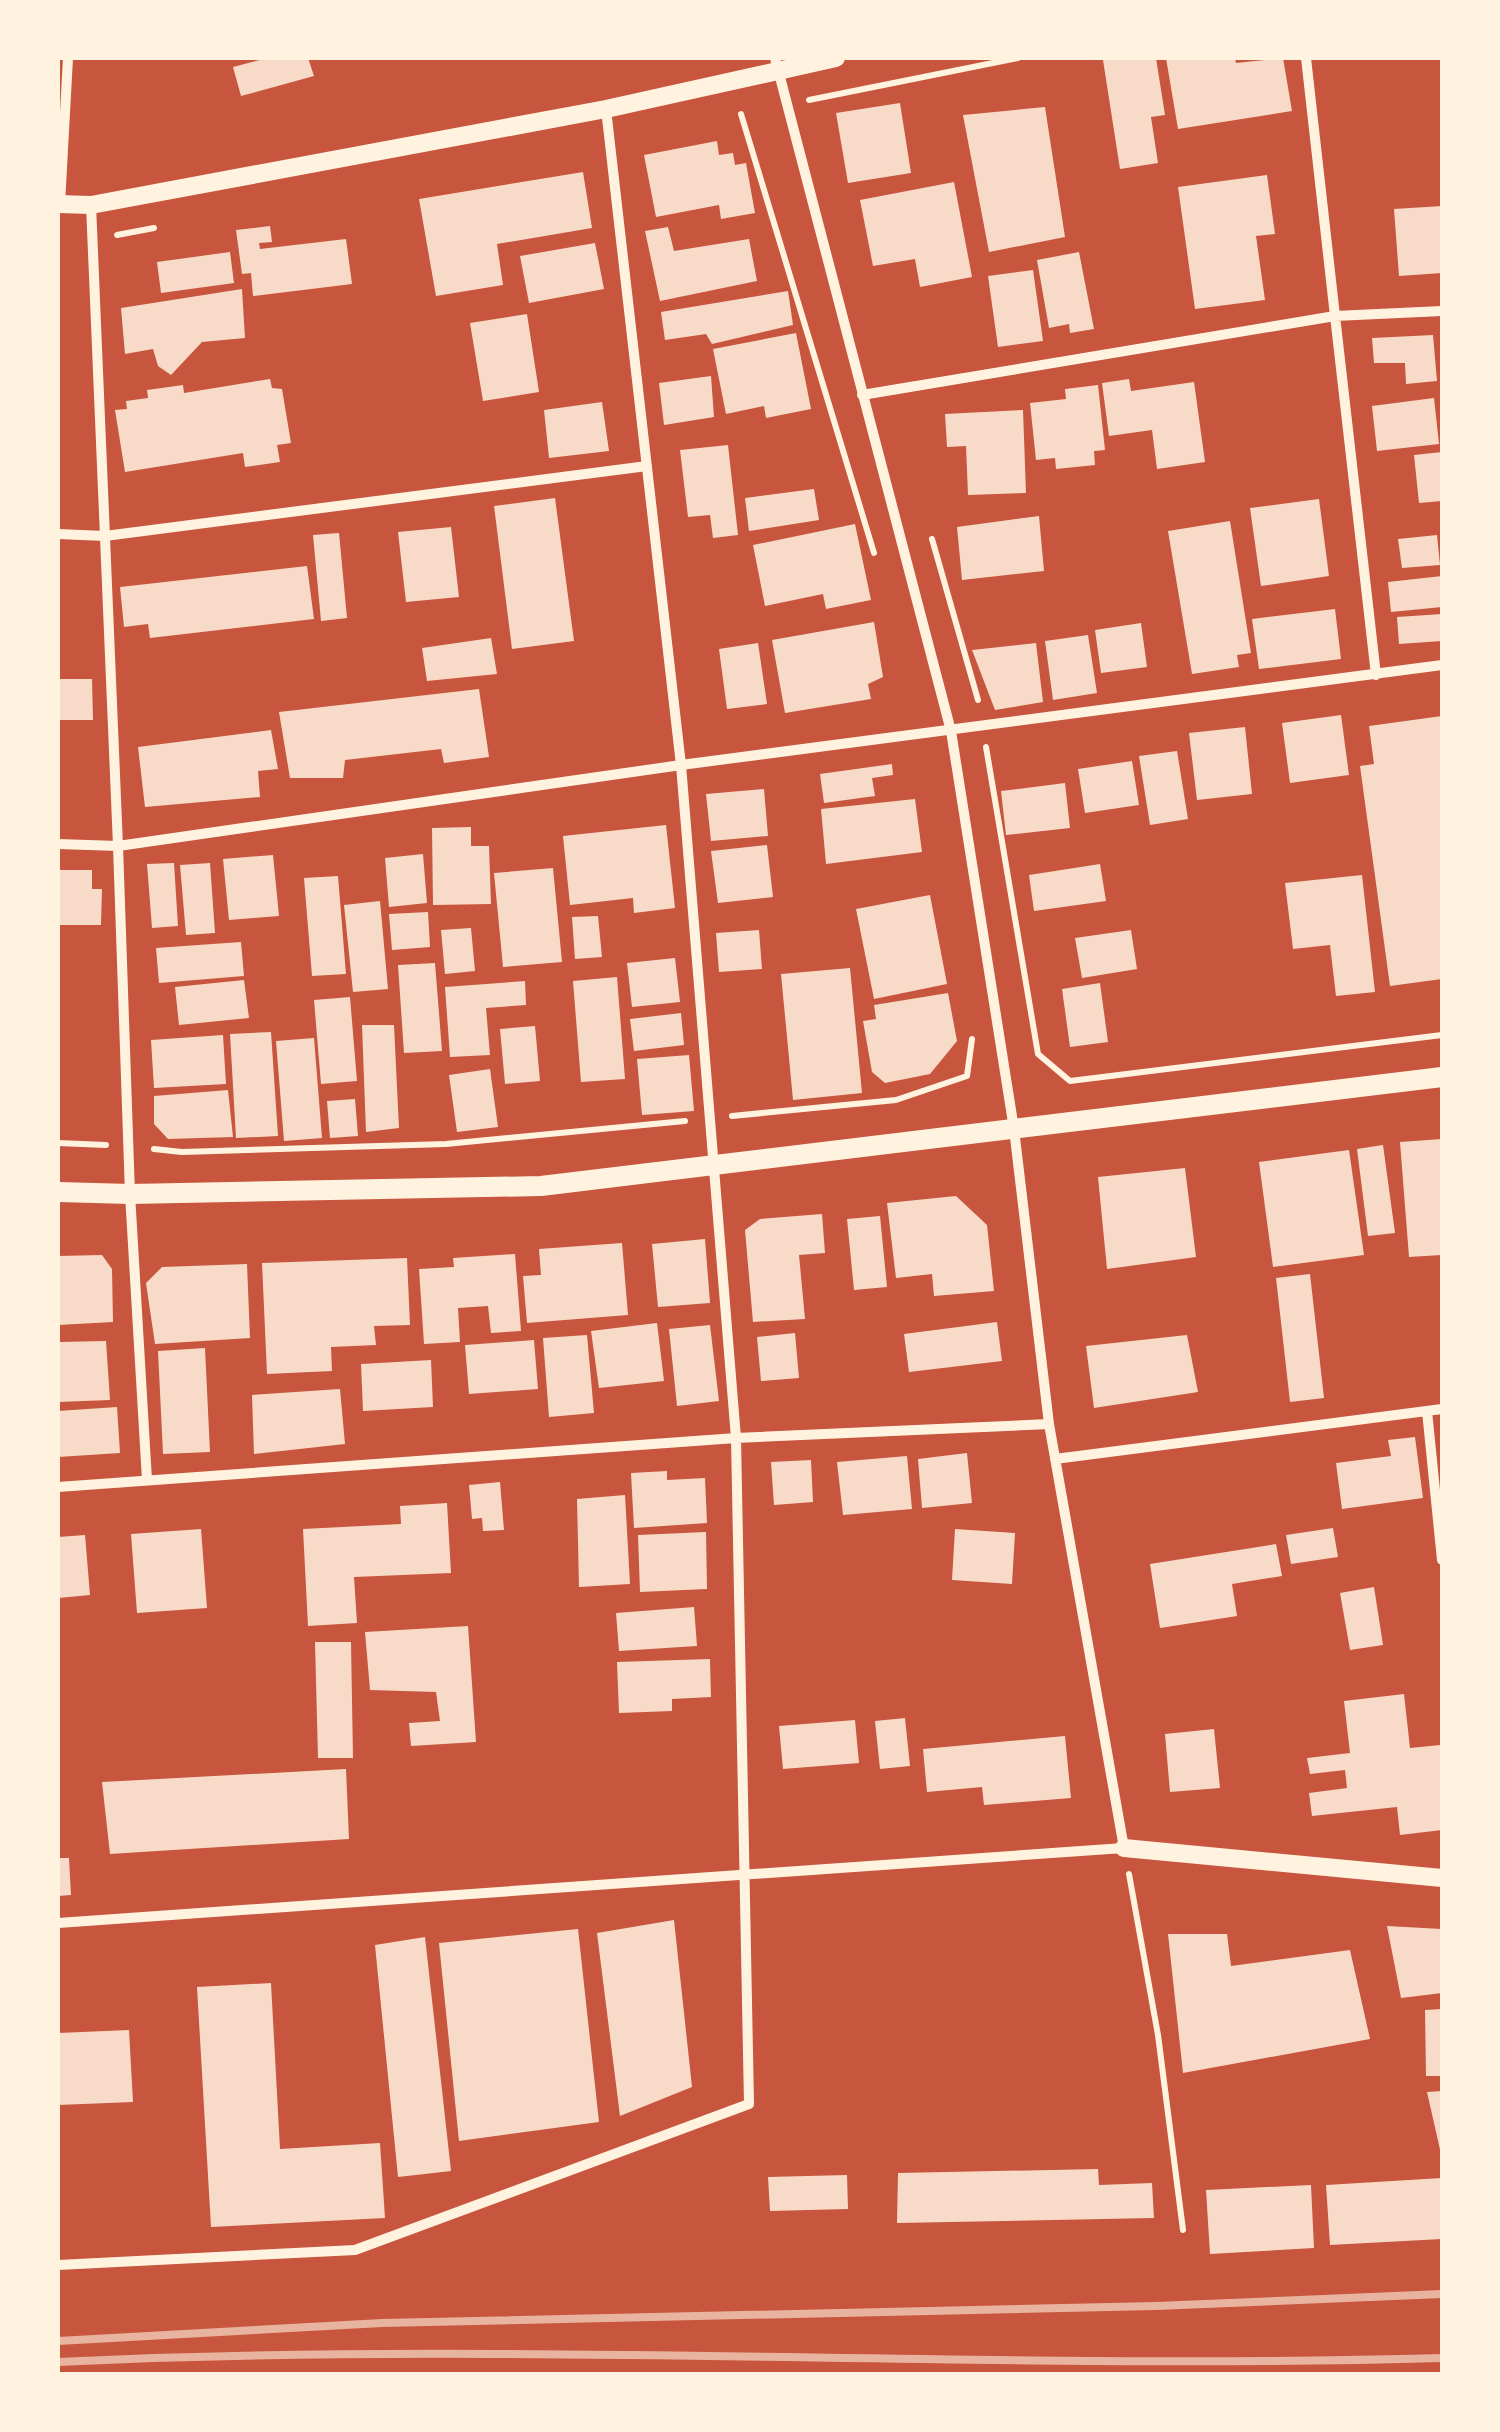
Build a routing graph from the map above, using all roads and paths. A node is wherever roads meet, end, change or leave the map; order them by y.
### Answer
1 (68, 58) edge
2 (836, 58) edge
3 (1306, 58) edge
4 (776, 64) edge
5 (606, 108) junction
6 (59, 204) edge
7 (91, 205) junction
8 (1442, 311) edge
9 (1336, 316) junction
10 (862, 394) junction
11 (647, 466) junction
12 (58, 534) edge
13 (105, 536) junction
14 (1442, 665) edge
15 (1376, 675) junction
16 (952, 731) junction
17 (681, 765) junction
18 (58, 844) edge
19 (118, 846) junction
20 (1442, 1078) edge
21 (1014, 1129) junction
22 (716, 1165) junction
23 (58, 1192) edge
24 (130, 1194) junction
25 (1442, 1409) edge
26 (1428, 1411) junction
27 (1049, 1424) junction
28 (736, 1438) junction
29 (1055, 1458) junction
30 (147, 1480) junction
31 (58, 1487) edge
32 (1442, 1560) edge
33 (1124, 1848) junction
34 (744, 1877) junction
35 (1442, 1878) edge
36 (58, 1923) edge
37 (1183, 2230) dead end
38 (58, 2266) edge

1 - 6 street
2 - 4 street
3 - 9 street
4 - 5 street
4 - 10 street
5 - 7 street
5 - 11 street
6 - 7 street
7 - 13 street
8 - 9 street
9 - 10 street
9 - 15 street
10 - 16 street
11 - 13 street
11 - 17 street
12 - 13 street
13 - 19 street
14 - 15 street
15 - 16 street
16 - 17 street
16 - 21 street
17 - 19 street
17 - 22 street
18 - 19 street
19 - 24 street
20 - 21 main road
21 - 22 main road
21 - 27 street
22 - 24 main road
22 - 28 street
23 - 24 main road
24 - 30 street
25 - 26 street
26 - 29 street
26 - 32 street
27 - 28 street
27 - 29 street
28 - 30 street
28 - 34 street
29 - 33 street
30 - 31 street
33 - 34 street
33 - 35 street
33 - 37 path
34 - 36 street
34 - 38 street

